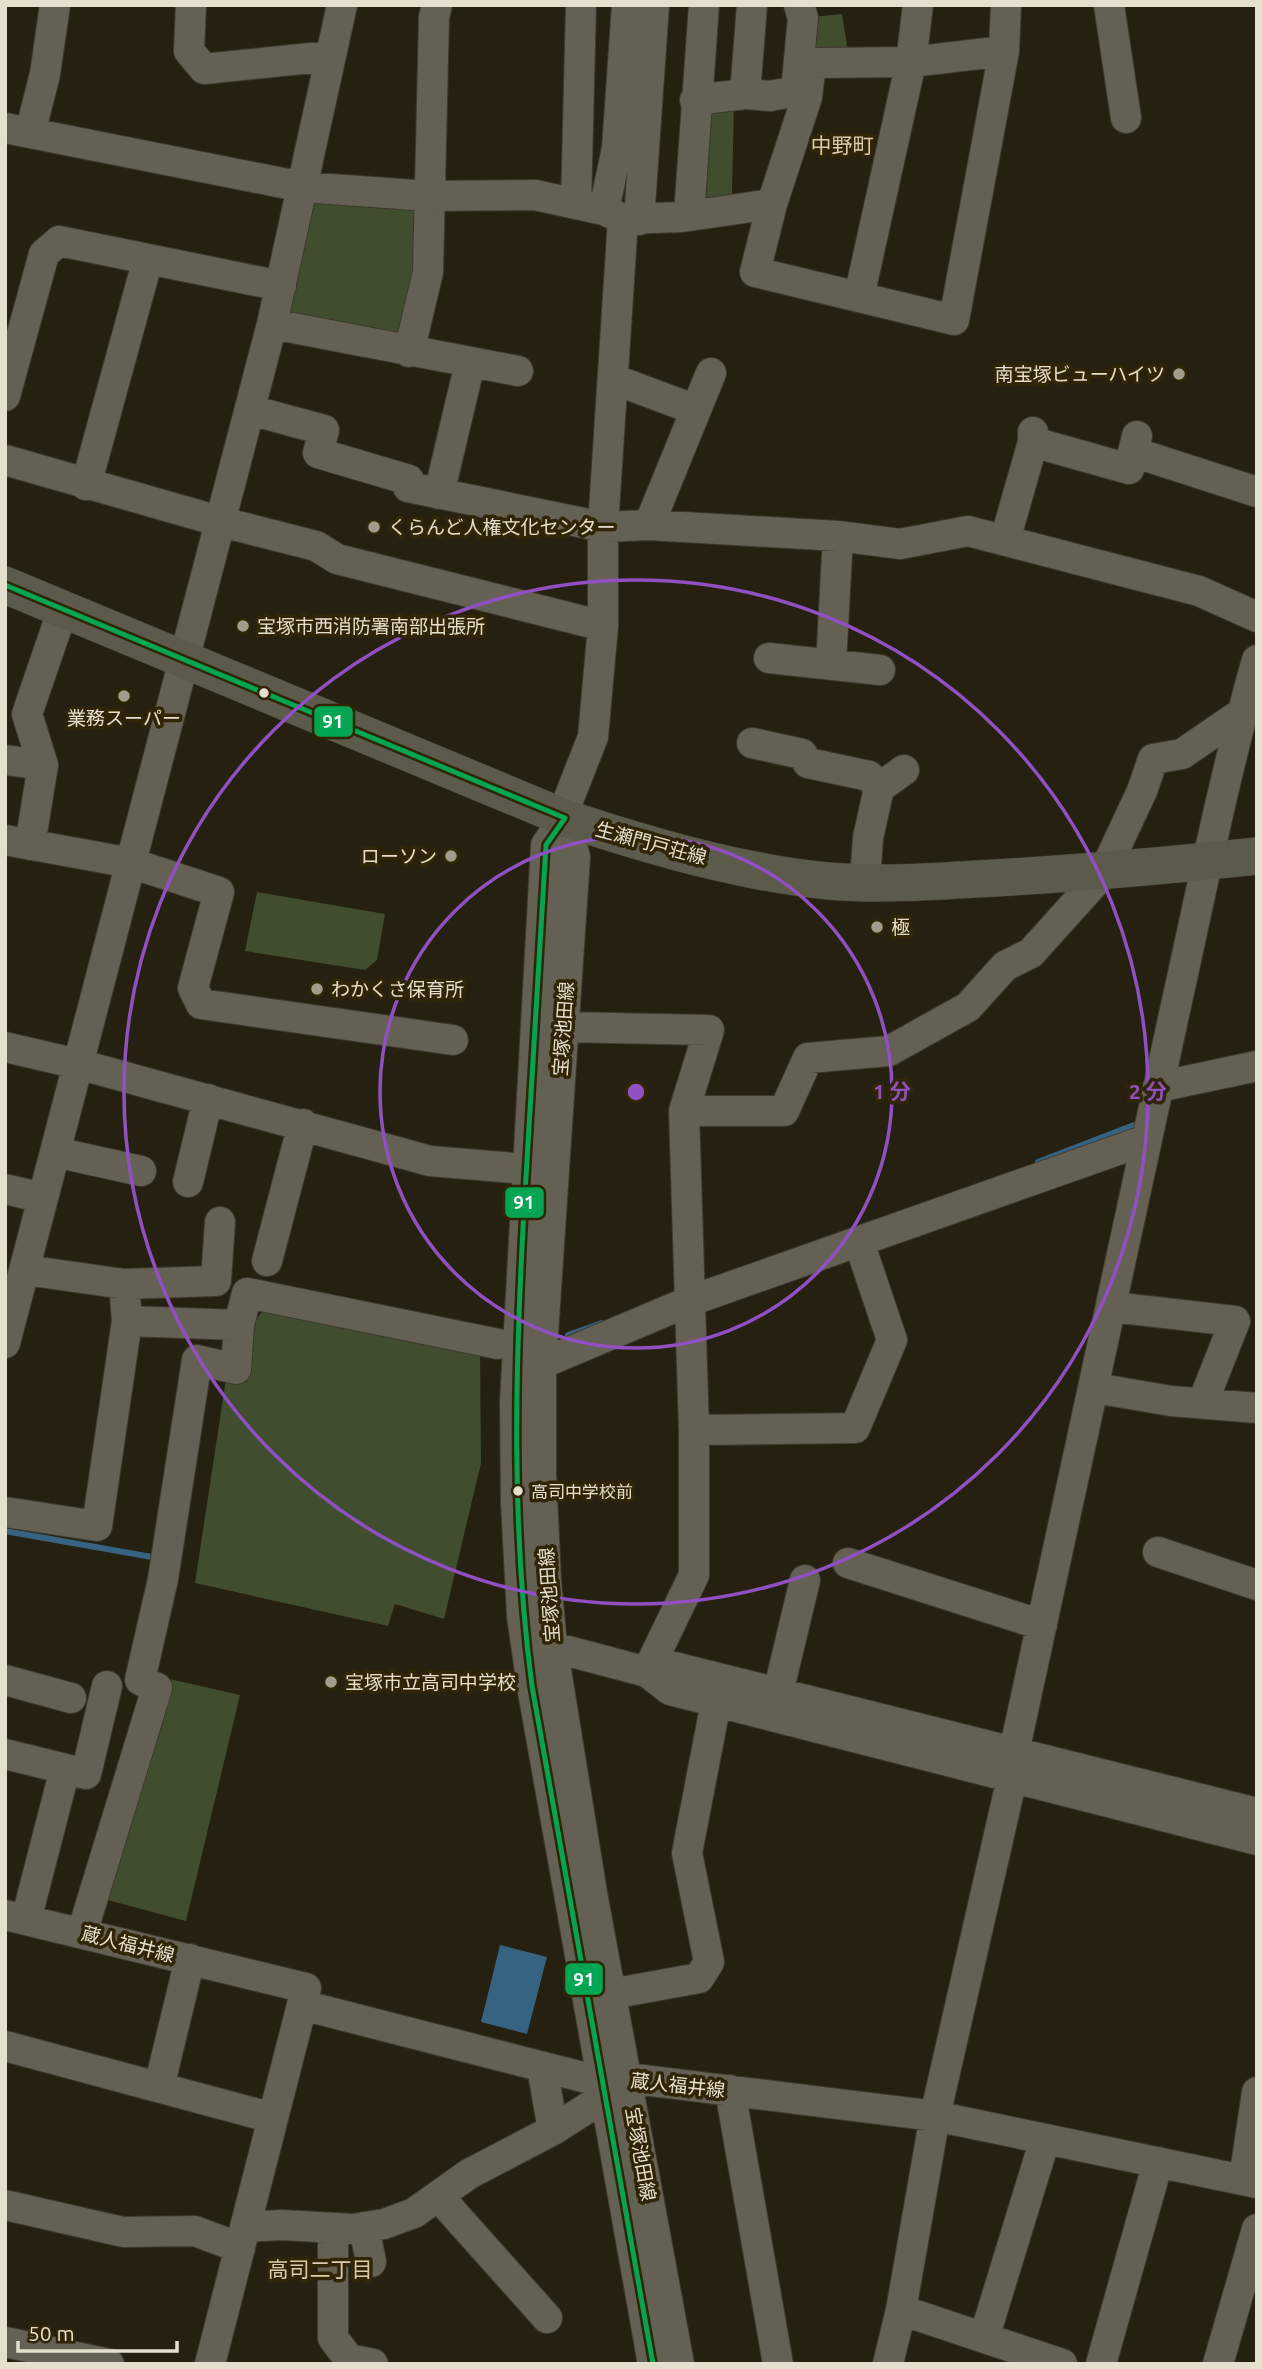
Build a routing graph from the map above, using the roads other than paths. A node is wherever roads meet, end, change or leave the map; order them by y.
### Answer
1 (55, 5) edge
2 (191, 5) edge
3 (342, 5) edge
4 (437, 5) edge
5 (581, 5) edge
6 (627, 5) edge
7 (654, 5) edge
8 (704, 5) edge
9 (752, 5) edge
10 (799, 5) edge
11 (918, 5) edge
12 (1006, 5) edge
13 (1109, 5) edge
14 (1004, 51) junction
15 (330, 56) junction
16 (911, 62) junction
17 (746, 94) junction
18 (695, 100) junction
19 (1126, 118) dead end
20 (18, 131) edge
21 (303, 187) junction
22 (429, 196) junction
23 (772, 204) junction
24 (611, 213) junction
25 (688, 215) junction
26 (148, 259) junction
27 (281, 286) junction
28 (859, 297) junction
29 (272, 324) junction
30 (409, 352) junction
31 (470, 363) junction
32 (518, 371) dead end
33 (711, 373) dead end
34 (613, 379) junction
35 (5, 396) edge
36 (250, 410) junction
37 (696, 410) junction
38 (5, 460) edge
39 (86, 485) junction
40 (1257, 492) edge
41 (439, 494) junction
42 (222, 522) junction
43 (649, 525) junction
44 (603, 527) junction
45 (838, 536) junction
46 (1005, 540) junction
47 (5, 585) edge
48 (63, 609) junction
49 (1257, 617) edge
50 (603, 626) junction
51 (769, 658) dead end
52 (186, 659) junction
53 (1257, 660) edge
54 (831, 664) junction
55 (880, 670) dead end
56 (1242, 713) junction
57 (752, 743) dead end
58 (1193, 746) junction
59 (5, 760) edge
60 (43, 765) junction
61 (904, 771) dead end
62 (1224, 784) junction
63 (879, 788) junction
64 (565, 818) junction
65 (18, 843) edge
66 (1257, 856) edge
67 (1209, 861) junction
68 (131, 863) junction
69 (1104, 872) junction
70 (865, 881) junction
71 (564, 1027) junction
72 (453, 1040) dead end
73 (5, 1047) edge
74 (78, 1064) junction
75 (1257, 1066) edge
76 (1158, 1087) junction
77 (208, 1099) junction
78 (684, 1111) junction
79 (303, 1124) junction
80 (1146, 1140) junction
81 (55, 1152) junction
82 (526, 1169) junction
83 (141, 1171) dead end
84 (188, 1182) dead end
85 (5, 1189) edge
86 (43, 1198) junction
87 (220, 1222) dead end
88 (859, 1242) junction
89 (267, 1261) dead end
90 (24, 1270) junction
91 (124, 1283) junction
92 (691, 1301) junction
93 (1112, 1307) junction
94 (127, 1321) junction
95 (239, 1325) junction
96 (5, 1343) edge
97 (498, 1344) dead end
98 (541, 1364) junction
99 (1095, 1388) junction
100 (1203, 1402) junction
101 (1257, 1408) edge
102 (694, 1430) junction
103 (5, 1512) edge
104 (1158, 1552) dead end
105 (848, 1563) dead end
106 (805, 1580) dead end
107 (1257, 1585) edge
108 (1042, 1625) junction
109 (538, 1642) junction
110 (647, 1672) junction
111 (5, 1680) edge
112 (107, 1686) dead end
113 (778, 1693) junction
114 (71, 1698) dead end
115 (716, 1702) junction
116 (5, 1754) edge
117 (1013, 1765) junction
118 (65, 1769) junction
119 (1257, 1814) edge
120 (1257, 1840) edge
121 (16, 1918) edge
122 (82, 1933) junction
123 (190, 1959) junction
124 (611, 1994) junction
125 (302, 2005) junction
126 (5, 2046) edge
127 (542, 2067) junction
128 (159, 2087) junction
129 (606, 2089) junction
130 (730, 2090) junction
131 (1257, 2092) edge
132 (935, 2116) junction
133 (273, 2118) junction
134 (553, 2130) junction
135 (1045, 2139) junction
136 (1158, 2162) junction
137 (1250, 2181) edge
138 (439, 2197) junction
139 (5, 2205) edge
140 (364, 2227) junction
141 (333, 2228) junction
142 (1257, 2229) edge
143 (243, 2238) junction
144 (371, 2262) dead end
145 (901, 2310) junction
146 (547, 2318) dead end
147 (984, 2338) junction
148 (5, 2342) edge
149 (356, 2362) edge
150 (109, 2364) edge
151 (210, 2364) edge
152 (653, 2364) edge
153 (679, 2364) edge
154 (778, 2364) edge
155 (888, 2364) edge
156 (1062, 2364) edge
157 (1101, 2364) edge
158 (1218, 2364) edge

1 - 20 street
2 - 15 street
3 - 15 street
4 - 22 street
5 - 24 street
6 - 24 street
7 - 24 street
8 - 18 street
9 - 17 street
10 - 17 street
11 - 16 street
12 - 14 street
13 - 19 street
14 - 16 street
14 - 28 street
15 - 21 street
16 - 23 street
16 - 28 street
17 - 18 street
18 - 25 street
20 - 21 street
21 - 22 street
21 - 27 street
22 - 24 street
22 - 30 street
23 - 25 street
23 - 28 street
24 - 25 street
24 - 34 street
26 - 27 street
26 - 35 street
26 - 39 street
27 - 29 street
29 - 30 street
29 - 36 street
30 - 31 street
31 - 32 street
31 - 41 street
33 - 37 street
34 - 37 street
34 - 44 street
36 - 41 street
36 - 42 street
37 - 43 street
38 - 39 street
39 - 42 street
40 - 46 street
41 - 44 street
42 - 50 street
42 - 52 street
43 - 44 street
43 - 45 street
44 - 50 street
45 - 46 street
45 - 54 street
46 - 49 street
47 - 48 main road, 生瀬門戸荘線
48 - 52 main road, 生瀬門戸荘線
48 - 60 street
50 - 64 street
51 - 54 street
52 - 64 main road, 生瀬門戸荘線
52 - 68 street
53 - 56 street
54 - 55 street
56 - 58 street
56 - 62 street
57 - 63 street
58 - 62 street
58 - 69 street
59 - 60 street
60 - 65 street
61 - 63 street
62 - 67 street
63 - 70 street
64 - 70 main road, 生瀬門戸荘線
64 - 71 street, 宝塚池田線
64 - 82 street
65 - 68 street
66 - 67 main road, 生瀬門戸荘線
67 - 69 main road, 生瀬門戸荘線
67 - 76 street
68 - 72 street
68 - 74 street
69 - 70 main road, 生瀬門戸荘線
69 - 78 street
71 - 78 street
71 - 98 street, 宝塚池田線
73 - 74 street
74 - 77 street
74 - 81 street
75 - 76 street
76 - 80 street
77 - 79 street
77 - 84 street
78 - 92 street
79 - 82 street
79 - 89 street
80 - 88 street
80 - 93 street
81 - 83 street
81 - 86 street
82 - 109 street
85 - 86 street
86 - 90 street
87 - 91 street
88 - 92 street
88 - 102 street
90 - 91 street
90 - 96 street
91 - 94 street
92 - 98 street
92 - 102 street
93 - 99 street
93 - 100 street
94 - 95 street
94 - 103 street
95 - 97 street
95 - 122 street
98 - 109 street, 宝塚池田線
99 - 100 street
99 - 108 street
100 - 101 street
102 - 110 street
104 - 107 street
105 - 108 street
106 - 113 street
108 - 117 street
109 - 110 street
109 - 124 street, 宝塚池田線
109 - 129 street
110 - 113 street
110 - 115 street
111 - 114 street
112 - 118 street
113 - 117 street
115 - 117 street
115 - 124 street
116 - 118 street
117 - 119 street
117 - 120 street
117 - 132 street
118 - 121 street
121 - 122 street, 蔵人福井線
122 - 123 street, 蔵人福井線
123 - 125 street, 蔵人福井線
123 - 128 street
124 - 129 street, 宝塚池田線
125 - 127 street, 蔵人福井線
125 - 133 street
126 - 128 street
127 - 129 street, 蔵人福井線
127 - 134 street
128 - 133 street
129 - 130 street, 蔵人福井線
129 - 134 street
129 - 152 street
129 - 153 street, 宝塚池田線
130 - 132 street, 蔵人福井線
130 - 154 street
131 - 137 street
132 - 135 street, 蔵人福井線
132 - 145 street
133 - 143 street
134 - 138 street
135 - 136 street, 蔵人福井線
135 - 147 street
136 - 137 street, 蔵人福井線
136 - 157 street
138 - 140 street
138 - 146 street
139 - 143 street
140 - 141 street
140 - 144 street
141 - 143 street
141 - 149 street
142 - 158 street
143 - 151 street
145 - 147 street
145 - 155 street
147 - 156 street
148 - 150 street

